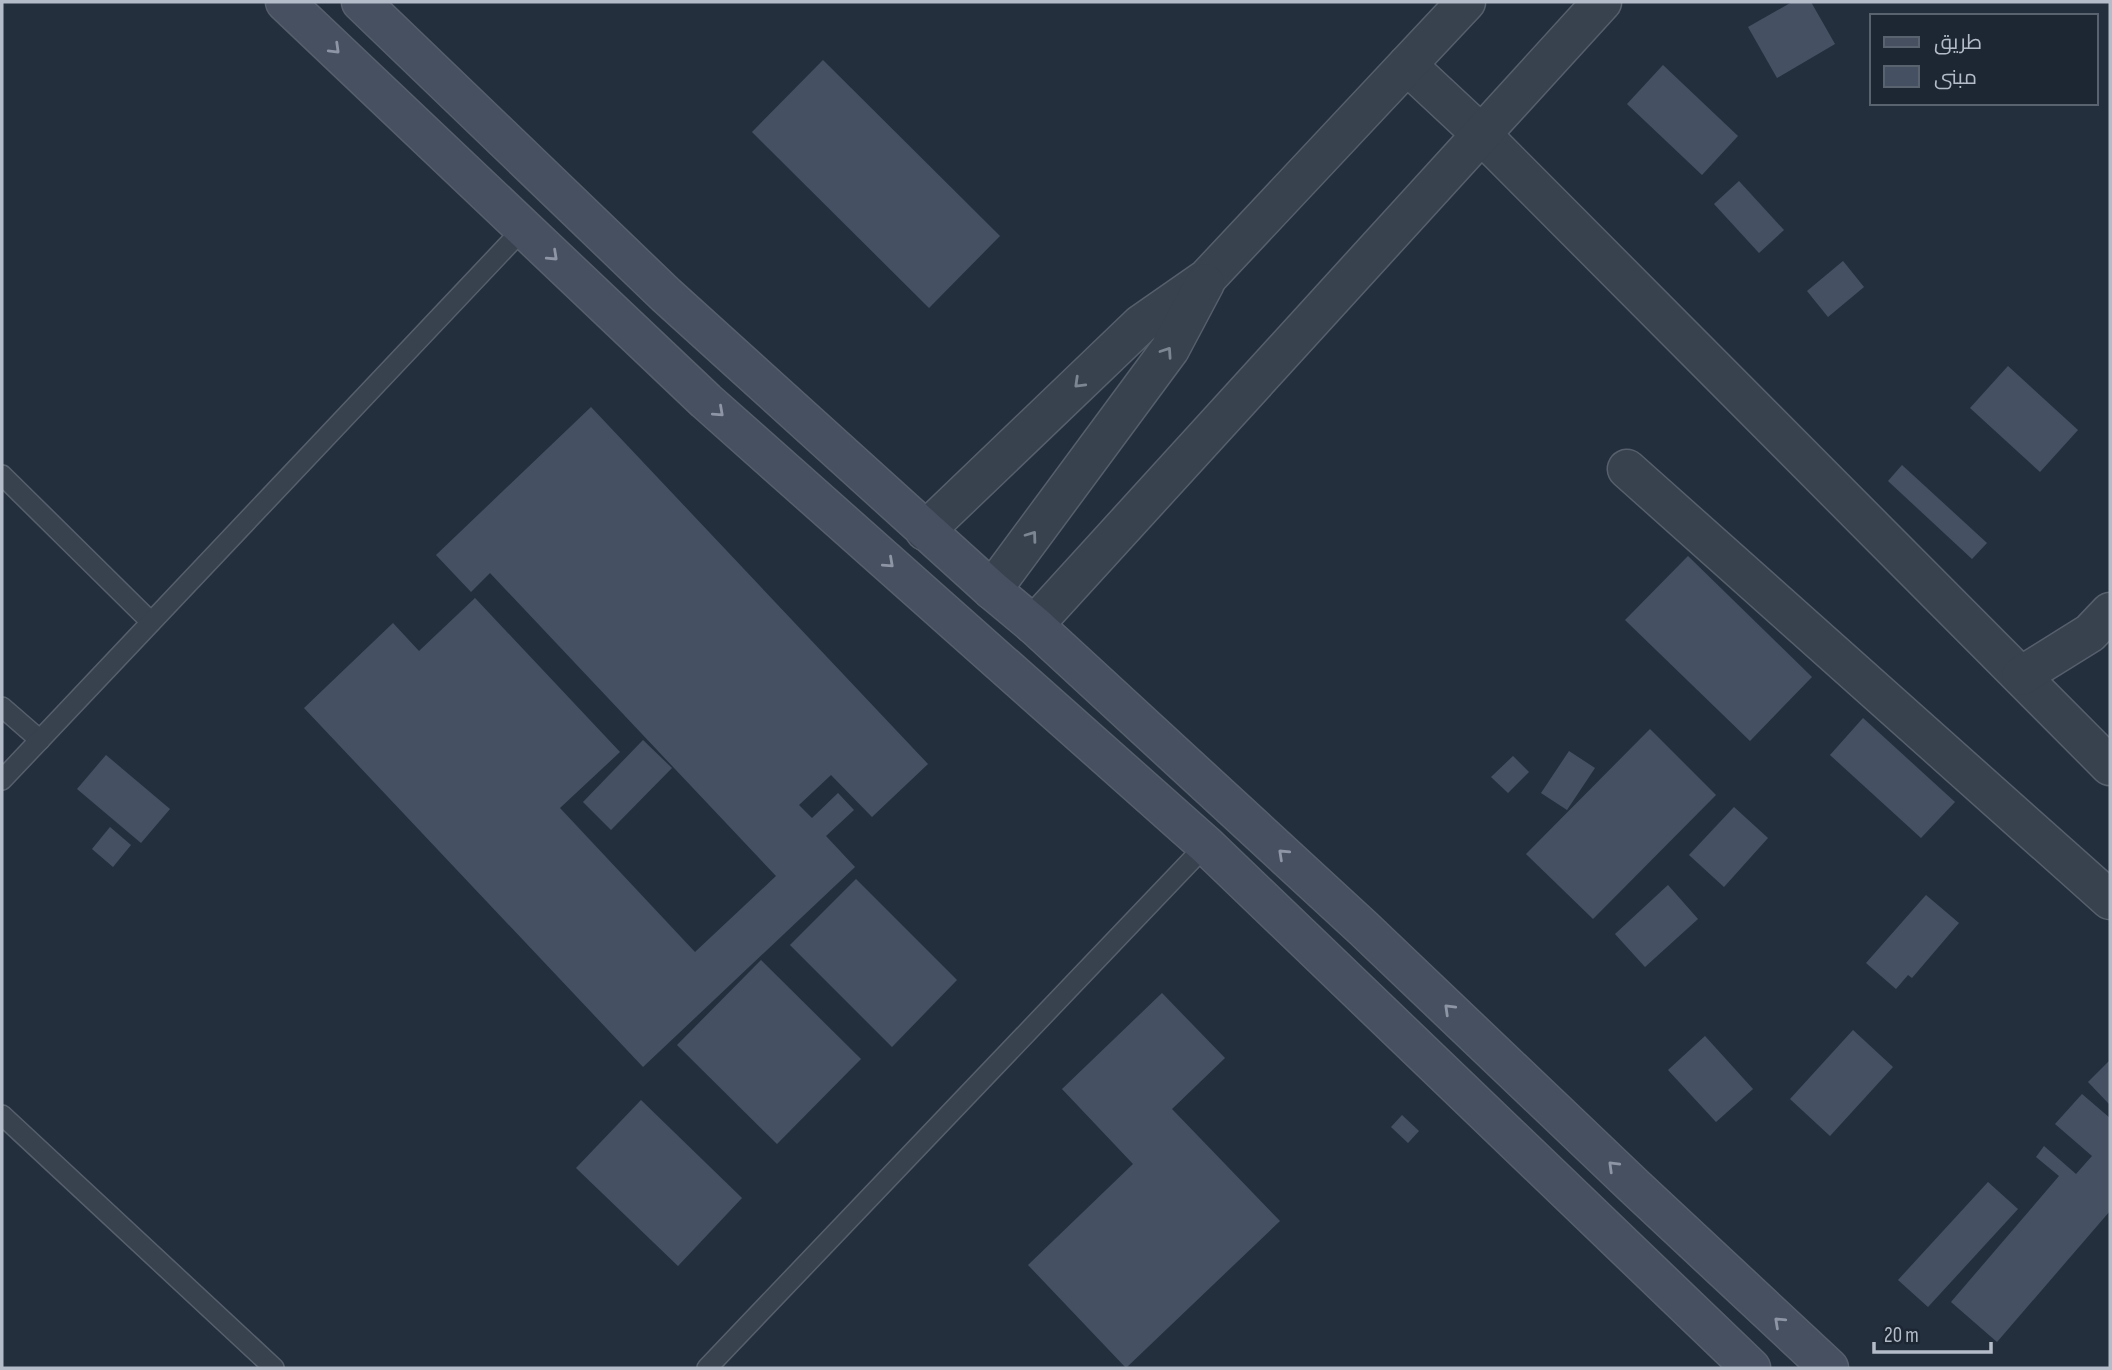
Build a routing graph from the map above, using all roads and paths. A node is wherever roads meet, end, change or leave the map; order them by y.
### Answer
1 (285, 2) edge
2 (361, 2) edge
3 (1466, 2) edge
4 (1602, 2) edge
5 (1407, 65) junction
6 (1481, 134) junction
7 (524, 228) junction
8 (1207, 278) junction
9 (1627, 469) dead end
10 (2, 475) edge
11 (925, 531) junction
12 (992, 590) junction
13 (2110, 612) edge
14 (151, 622) junction
15 (1034, 625) junction
16 (2021, 676) junction
17 (2, 706) edge
18 (40, 740) junction
19 (2110, 766) edge
20 (2, 780) edge
21 (1206, 845) junction
22 (2110, 900) edge
23 (2, 1115) edge
24 (274, 1368) edge
25 (707, 1368) edge
26 (1751, 1368) edge
27 (1829, 1368) edge

1 -> 7 street
2 - 11 street
3 - 5 street
4 - 6 street
5 - 6 street
5 - 8 street
6 - 15 street
6 - 16 street
7 - 14 lane
7 -> 21 street
8 -> 11 street
12 -> 8 street
9 - 22 street
10 - 14 lane
11 - 12 street
12 - 15 street
13 - 16 street
14 - 18 lane
27 -> 15 street
16 - 19 street
17 - 18 lane
18 - 20 lane
21 - 25 lane
21 - 26 street
23 - 24 lane

